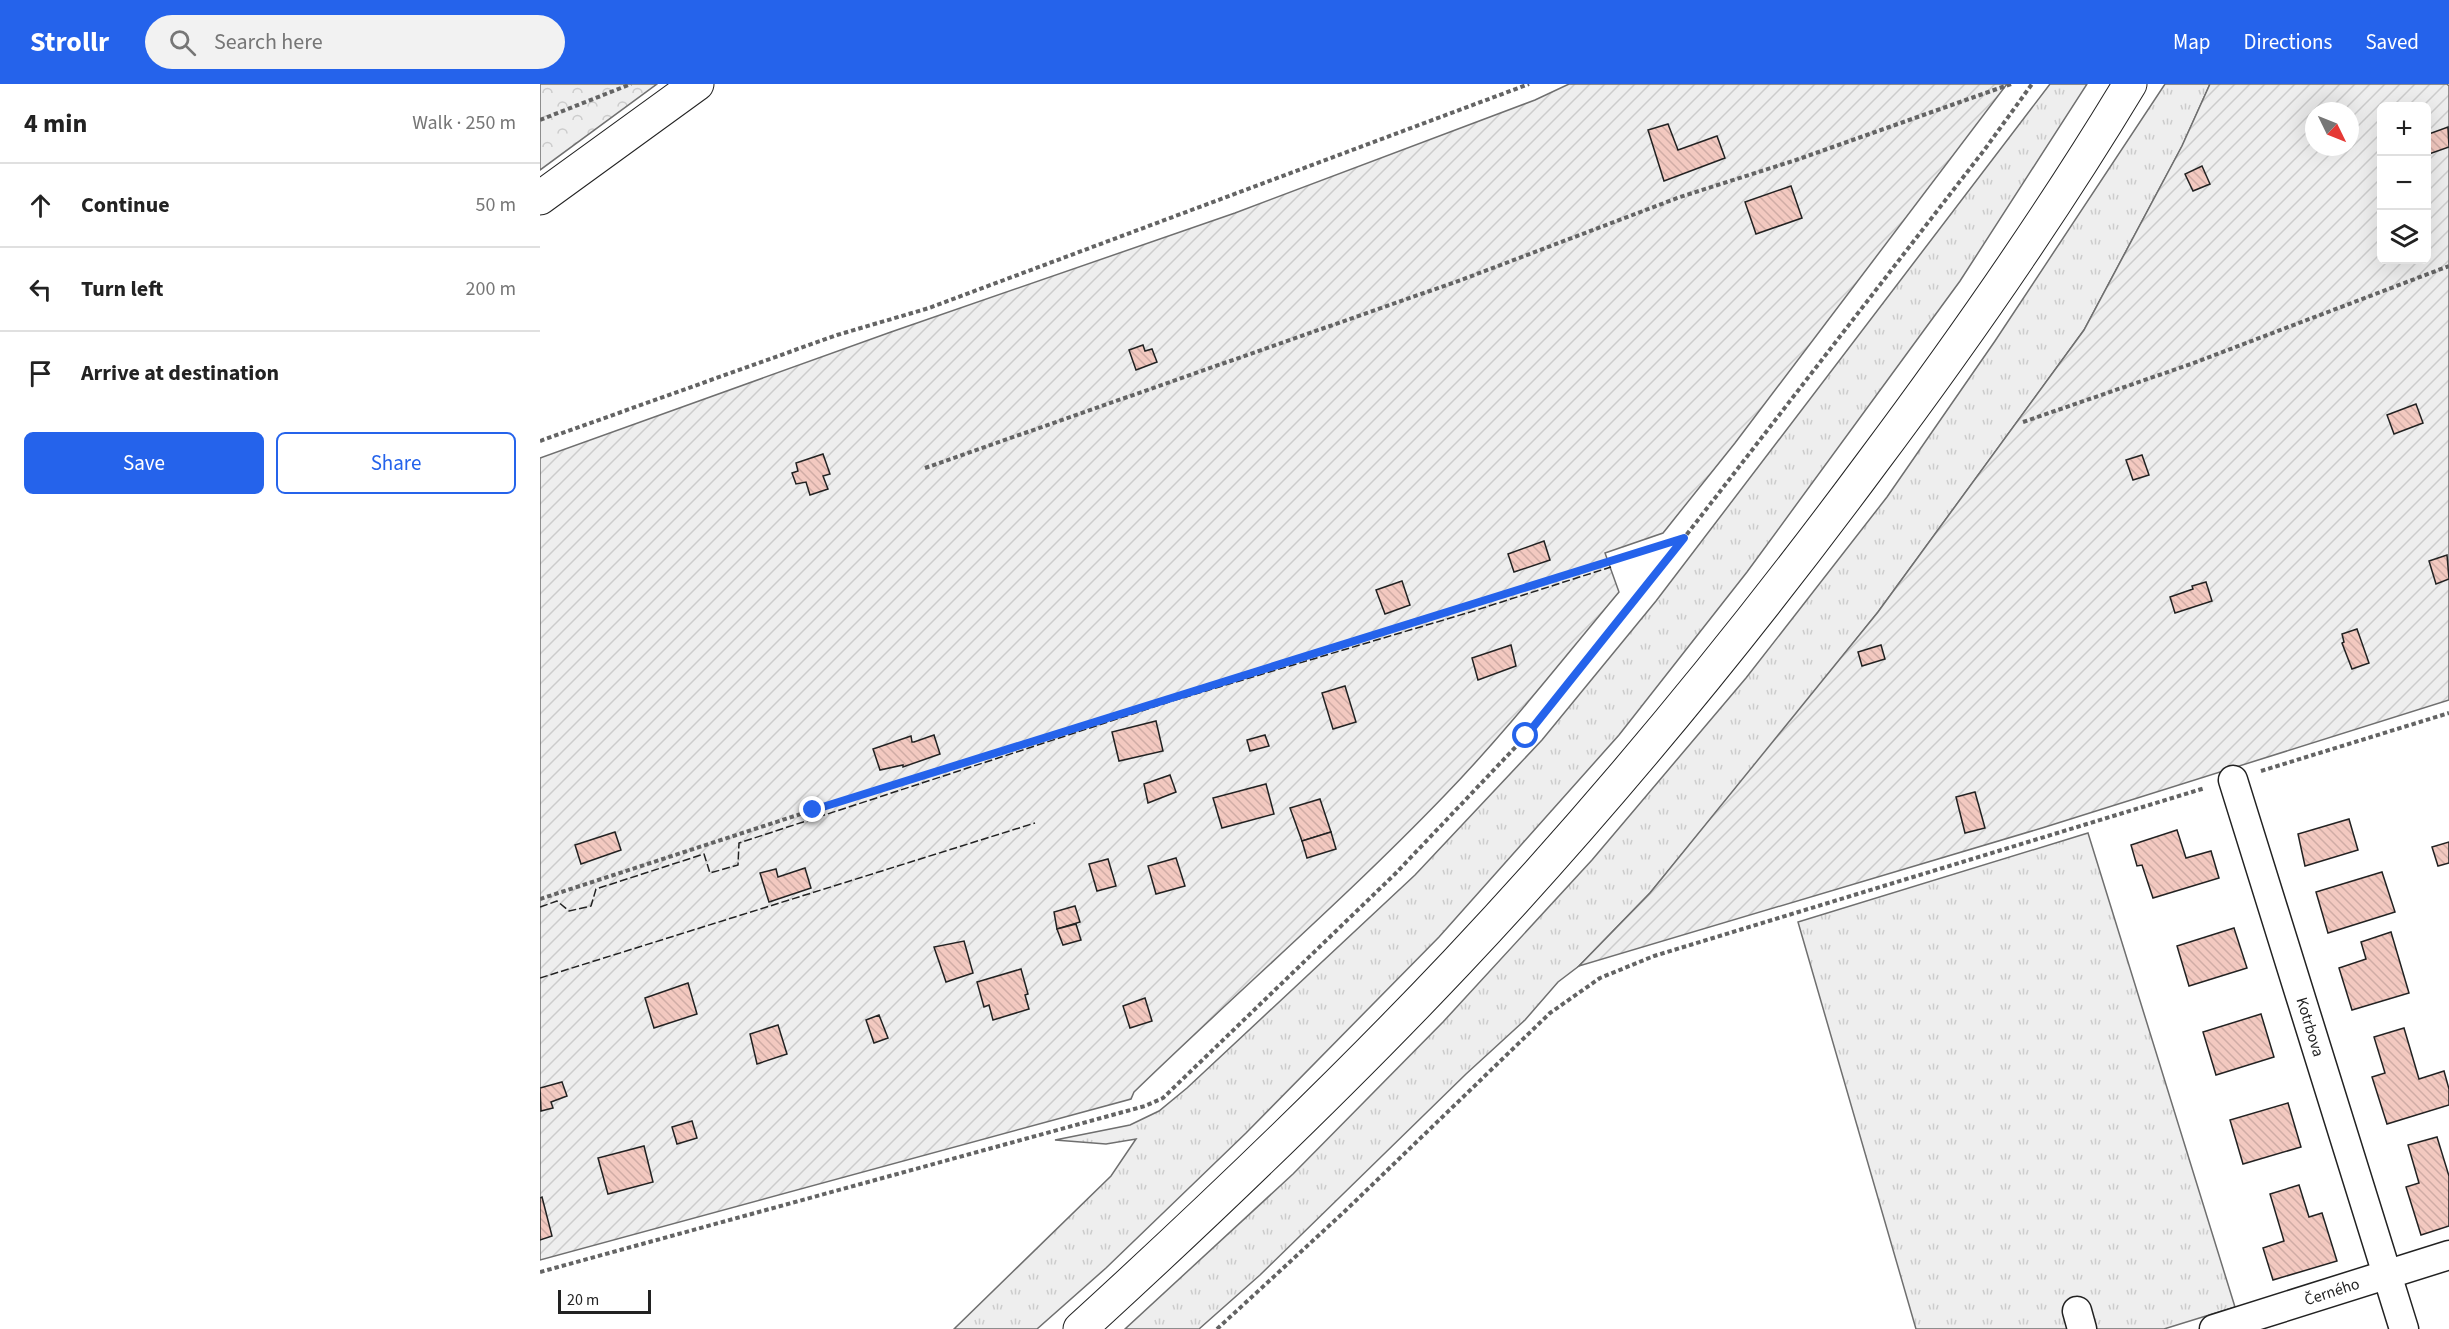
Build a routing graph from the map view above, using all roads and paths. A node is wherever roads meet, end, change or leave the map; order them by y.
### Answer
1 (631, 84) edge
2 (697, 84) edge
3 (1529, 84) edge
4 (2012, 84) edge
5 (2032, 84) edge
6 (2130, 84) edge
7 (540, 120) edge
8 (540, 198) edge
9 (2449, 266) edge
10 (2023, 422) dead end
11 (540, 441) edge
12 (925, 468) dead end
13 (1684, 538) junction
14 (2449, 713) edge
15 (2233, 780) junction
16 (540, 899) edge
17 (2449, 1255) edge
18 (540, 1272) edge
19 (2387, 1275) junction
20 (1080, 1329) edge
21 (1217, 1329) edge
22 (2214, 1329) edge
23 (2404, 1329) edge

1 - 7 path
2 - 8 main road
3 - 11 path
4 - 12 path
5 - 13 path
6 - 20 main road
9 - 10 path
13 - 16 path
13 - 18 path
14 - 15 path
15 - 19 street, Kotrbova
15 - 21 path
17 - 19 street, Černého
19 - 22 street, Černého
19 - 23 street, Kotrbova

